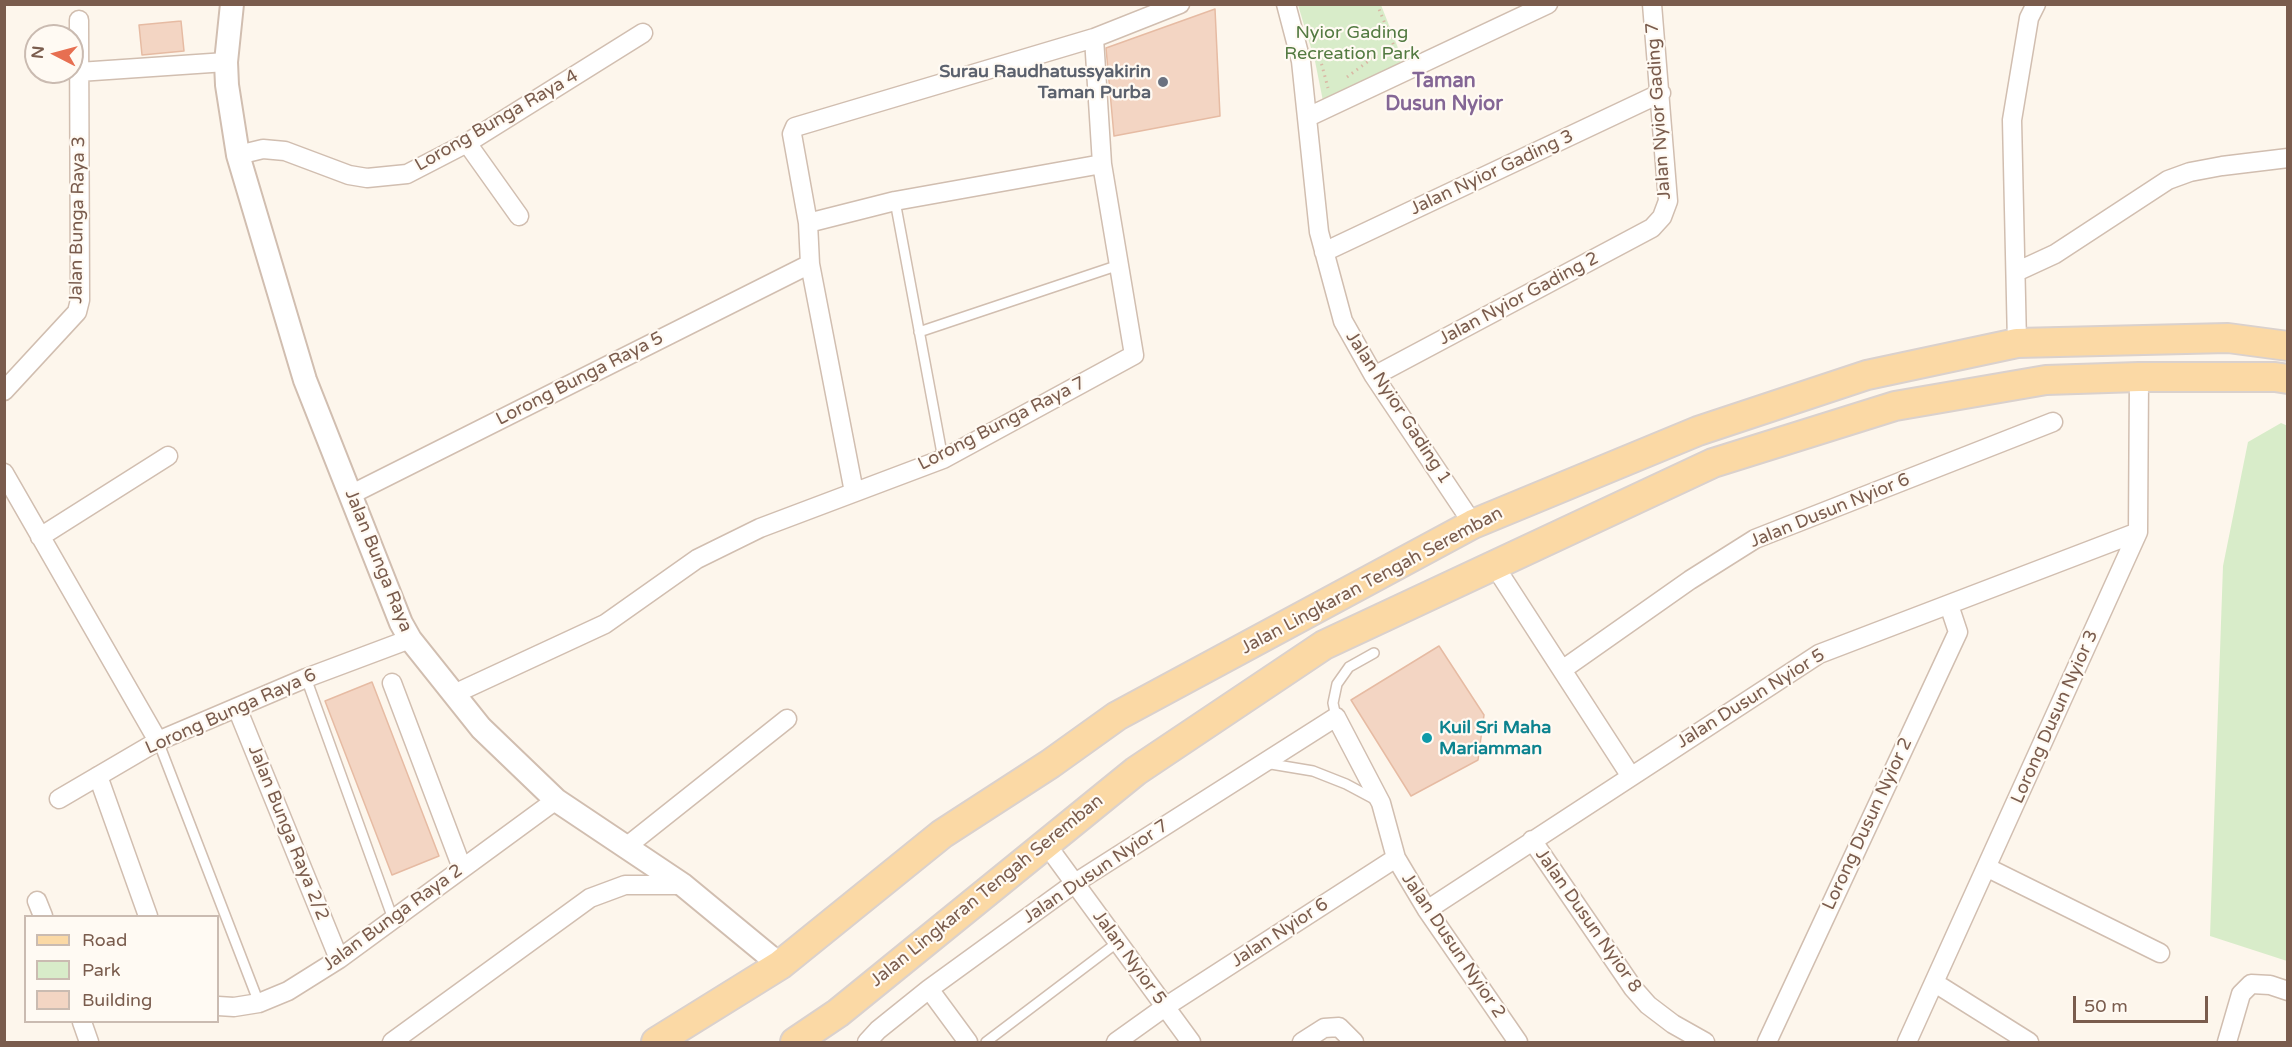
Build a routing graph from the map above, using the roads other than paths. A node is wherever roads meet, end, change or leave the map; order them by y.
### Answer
1 (232, 4) edge
2 (1180, 4) edge
3 (1286, 4) edge
4 (1548, 4) edge
5 (1652, 4) edge
6 (2036, 4) edge
7 (80, 20) dead end
8 (80, 24) edge
9 (643, 33) dead end
10 (1094, 38) junction
11 (226, 62) junction
12 (84, 72) edge
13 (79, 84) edge
14 (1660, 93) junction
15 (1308, 117) junction
16 (467, 143) junction
17 (237, 155) junction
18 (2288, 158) edge
19 (1102, 164) junction
20 (895, 201) junction
21 (519, 216) dead end
22 (1662, 218) joint
23 (808, 223) junction
24 (1324, 252) junction
25 (810, 264) junction
26 (1119, 265) junction
27 (2016, 272) junction
28 (919, 332) junction
29 (2017, 343) junction
30 (2288, 346) edge
31 (1374, 376) junction
32 (2139, 376) junction
33 (2288, 379) edge
34 (4, 391) edge
35 (2053, 422) dead end
36 (168, 456) dead end
37 (943, 459) junction
38 (4, 473) edge
39 (854, 492) junction
40 (350, 495) junction
41 (1473, 524) junction
42 (2138, 532) junction
43 (40, 537) junction
44 (1494, 565) junction
45 (1949, 605) junction
46 (410, 639) junction
47 (1374, 653) dead end
48 (1562, 669) junction
49 (306, 678) junction
50 (392, 683) dead end
51 (454, 694) junction
52 (237, 708) junction
53 (1336, 717) junction
54 (787, 719) dead end
55 (158, 741) junction
56 (1263, 763) junction
57 (1630, 775) junction
58 (98, 776) junction
59 (59, 799) dead end
60 (556, 800) junction
61 (1381, 803) junction
62 (1532, 840) junction
63 (1046, 844) junction
64 (626, 847) junction
65 (1396, 858) junction
66 (462, 868) junction
67 (1988, 868) junction
68 (1075, 883) junction
69 (683, 885) junction
70 (1427, 910) junction
71 (148, 915) edge
72 (393, 919) junction
73 (1118, 942) junction
74 (2160, 953) dead end
75 (339, 959) junction
76 (780, 965) junction
77 (1935, 983) junction
78 (929, 990) junction
79 (2288, 991) edge
80 (259, 1003) junction
81 (219, 1006) edge
82 (1165, 1007) junction
83 (82, 1023) edge
84 (89, 1042) edge
85 (392, 1042) edge
86 (656, 1042) edge
87 (795, 1042) edge
88 (867, 1042) edge
89 (968, 1042) edge
90 (986, 1042) edge
91 (1116, 1042) edge
92 (1191, 1042) edge
93 (1302, 1042) edge
94 (1354, 1042) edge
95 (1518, 1042) edge
96 (1705, 1042) edge
97 (1767, 1042) edge
98 (1907, 1042) edge
99 (2029, 1042) edge
100 (2227, 1042) edge

1 - 11 street, Jalan Bunga Raya
2 - 10 street
3 - 15 street, Jalan Nyior Gading 1
4 - 15 street
5 - 14 street, Jalan Nyior Gading 7
6 - 27 street
7 - 8 street, Jalan Bunga Raya 3
9 - 16 street, Lorong Bunga Raya 4
10 - 19 street, Lorong Bunga Raya 7
10 - 23 street
11 - 12 street
11 - 17 street, Jalan Bunga Raya
13 - 34 street, Jalan Bunga Raya 3
14 - 22 street, Jalan Nyior Gading 7
14 - 24 street, Jalan Nyior Gading 3
15 - 24 street, Jalan Nyior Gading 1
16 - 17 street, Lorong Bunga Raya 4
16 - 21 street
17 - 40 street, Jalan Bunga Raya
18 - 27 street
19 - 20 street
19 - 26 street, Lorong Bunga Raya 7
20 - 23 street
20 - 28 lane
22 - 31 street, Jalan Nyior Gading 2
23 - 25 street
24 - 31 street, Jalan Nyior Gading 1
25 - 39 street
25 - 40 street, Lorong Bunga Raya 5
26 - 28 lane
26 - 37 street, Lorong Bunga Raya 7
27 - 29 street
28 - 37 lane
29 - 30 main road, Jalan Lingkaran Tengah Seremban
29 - 41 main road, Jalan Lingkaran Tengah Seremban
31 - 41 street, Jalan Nyior Gading 1
32 - 33 main road, Jalan Lingkaran Tengah Seremban
32 - 42 street, Lorong Dusun Nyior 3
32 - 44 main road, Jalan Lingkaran Tengah Seremban
35 - 48 street, Jalan Dusun Nyior 6
36 - 43 street
37 - 39 street, Lorong Bunga Raya 7
38 - 43 street
39 - 51 street, Lorong Bunga Raya 7
40 - 46 street, Jalan Bunga Raya
41 - 76 main road, Jalan Lingkaran Tengah Seremban
42 - 45 street, Jalan Dusun Nyior 5
42 - 67 street, Lorong Dusun Nyior 3
43 - 55 street
44 - 48 street
44 - 63 main road, Jalan Lingkaran Tengah Seremban
45 - 57 street, Jalan Dusun Nyior 5
45 - 97 street, Lorong Dusun Nyior 2
46 - 49 street, Lorong Bunga Raya 6
46 - 51 street, Jalan Bunga Raya
47 - 53 lane
48 - 57 street
49 - 52 street, Lorong Bunga Raya 6
49 - 72 lane
50 - 66 street
51 - 60 street, Jalan Bunga Raya
52 - 55 street, Lorong Bunga Raya 6
52 - 75 street, Jalan Bunga Raya 2/2
53 - 56 street, Jalan Dusun Nyior 7
53 - 61 street, Jalan Dusun Nyior 2
54 - 64 street
55 - 58 street, Lorong Bunga Raya 6
55 - 80 lane
56 - 61 lane
56 - 68 street, Jalan Dusun Nyior 7
57 - 62 street, Jalan Dusun Nyior 5
58 - 59 street, Lorong Bunga Raya 6
58 - 71 street
60 - 64 street, Jalan Bunga Raya
60 - 66 street, Jalan Bunga Raya 2
61 - 65 street, Jalan Dusun Nyior 2
62 - 70 street, Jalan Dusun Nyior 5
62 - 96 street, Jalan Dusun Nyior 8
63 - 68 street, Jalan Nyior 5
63 - 87 main road, Jalan Lingkaran Tengah Seremban
64 - 69 street, Jalan Bunga Raya
65 - 70 street, Jalan Dusun Nyior 2
65 - 82 street, Jalan Nyior 6
66 - 72 street, Jalan Bunga Raya 2
67 - 74 street
67 - 77 street, Lorong Dusun Nyior 3
68 - 73 street, Jalan Nyior 5
68 - 78 street, Jalan Dusun Nyior 7
69 - 76 street, Jalan Bunga Raya
69 - 85 street
70 - 95 street, Jalan Dusun Nyior 2
72 - 75 street, Jalan Bunga Raya 2
73 - 82 street, Jalan Nyior 5
73 - 90 lane
75 - 80 street, Jalan Bunga Raya 2
76 - 86 main road, Jalan Lingkaran Tengah Seremban
77 - 98 street, Lorong Dusun Nyior 3
77 - 99 street
78 - 88 street, Jalan Dusun Nyior 7
78 - 89 street
79 - 100 street
80 - 81 street, Jalan Bunga Raya 2
82 - 91 street, Jalan Nyior 6
82 - 92 street, Jalan Nyior 5
83 - 84 street
93 - 94 street

